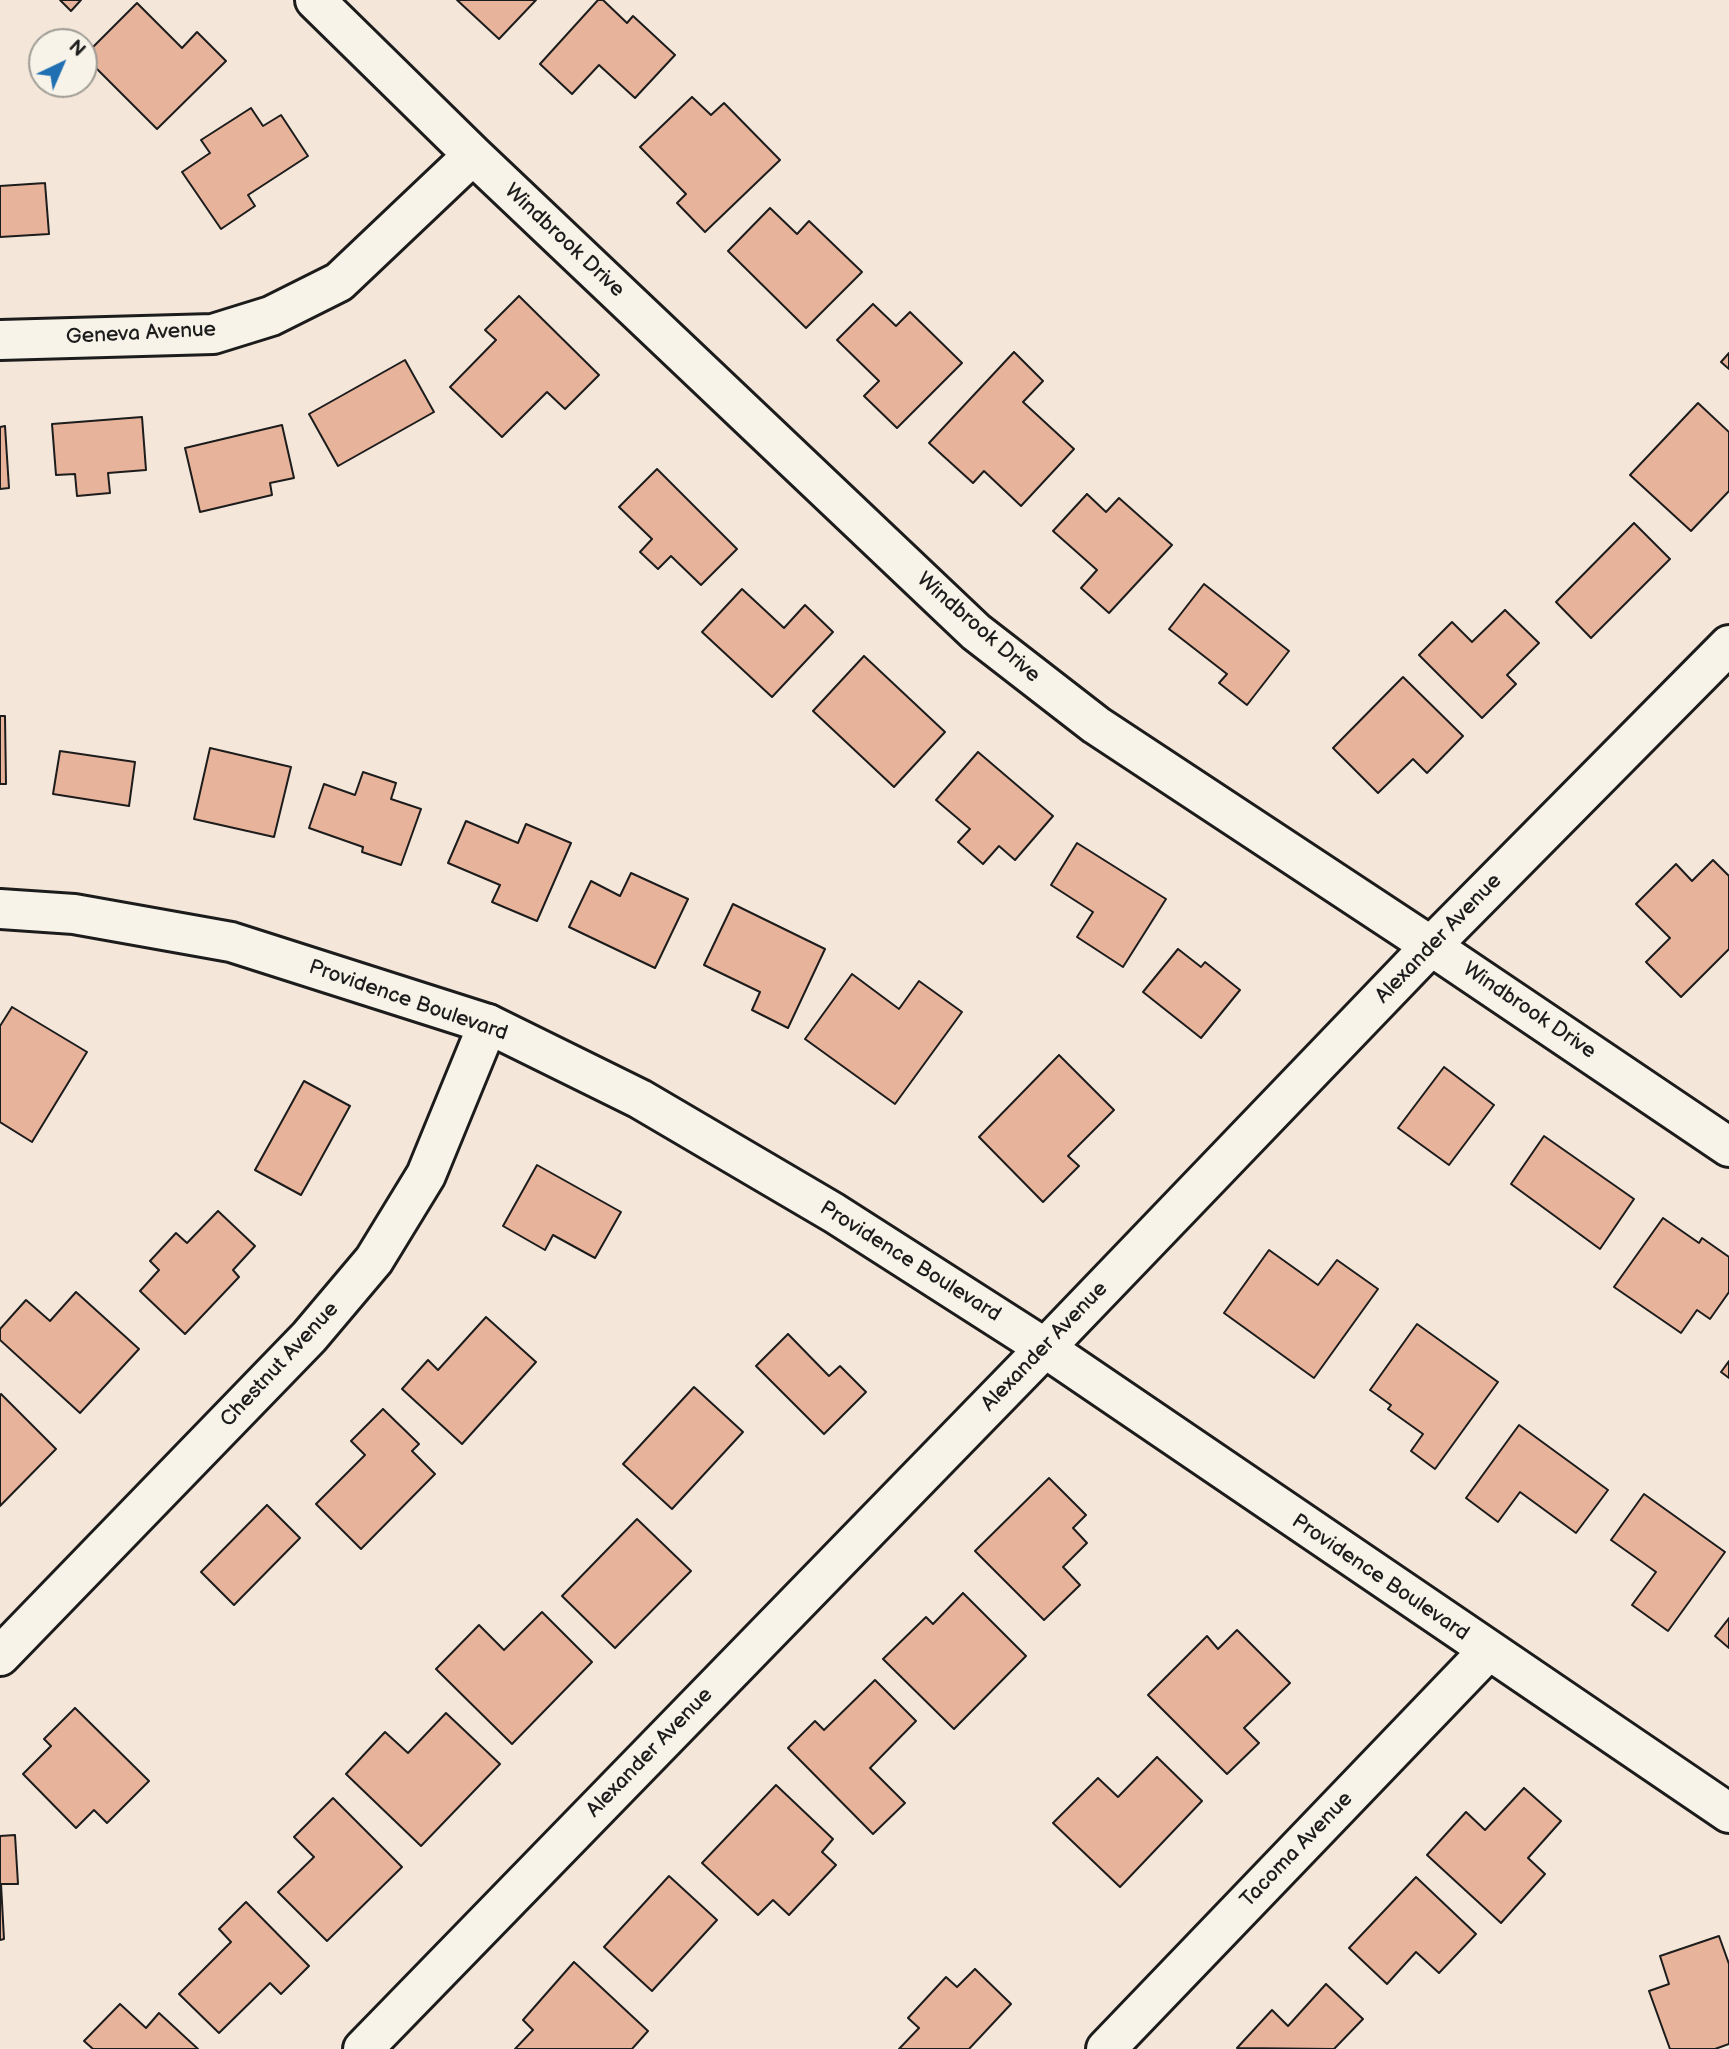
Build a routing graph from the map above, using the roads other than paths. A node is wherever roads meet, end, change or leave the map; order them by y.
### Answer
1 (315, 0) edge
2 (473, 155) junction
3 (0, 340) edge
4 (1729, 645) edge
5 (0, 909) edge
6 (1432, 946) junction
7 (488, 1024) junction
8 (1729, 1147) edge
9 (1045, 1348) junction
10 (1488, 1651) junction
11 (0, 1656) edge
12 (1729, 1813) edge
13 (363, 2049) edge
14 (1106, 2049) edge

1 - 2 street, Windbrook Drive
2 - 3 street, Geneva Avenue
2 - 6 street, Windbrook Drive
4 - 6 street, Alexander Avenue
5 - 7 street, Providence Boulevard
6 - 8 street, Windbrook Drive
6 - 9 street, Alexander Avenue
7 - 9 street, Providence Boulevard
7 - 11 street, Chestnut Avenue
9 - 10 street, Providence Boulevard
9 - 13 street, Alexander Avenue
10 - 12 street, Providence Boulevard
10 - 14 street, Tacoma Avenue

